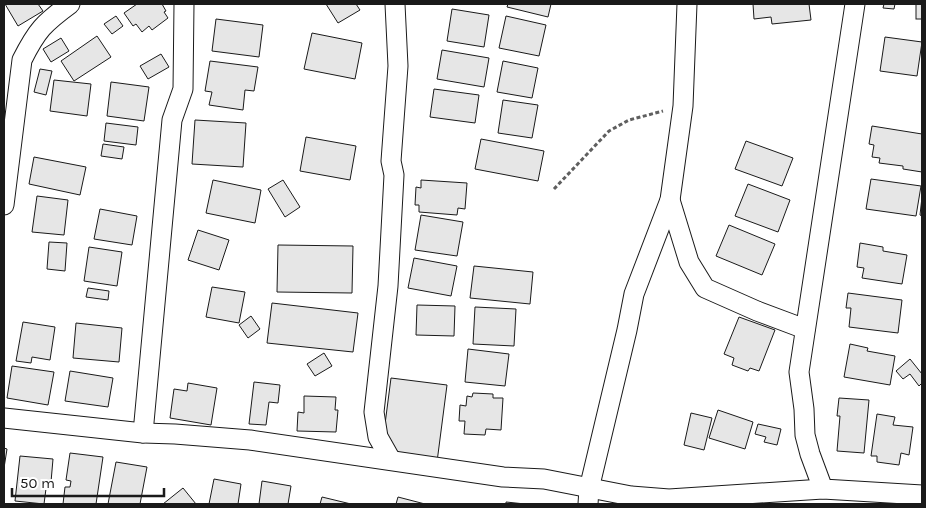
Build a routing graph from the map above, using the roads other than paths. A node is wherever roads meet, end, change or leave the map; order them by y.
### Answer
1 (70, 4) edge
2 (184, 4) edge
3 (395, 4) edge
4 (686, 4) edge
5 (855, 4) edge
6 (670, 200) junction
7 (4, 205) edge
8 (805, 329) junction
9 (4, 418) edge
10 (143, 433) junction
11 (391, 460) junction
12 (823, 489) junction
13 (922, 495) edge
14 (588, 496) edge

1 - 7 street
2 - 10 street
3 - 11 street
4 - 6 street
5 - 8 street
6 - 8 street
6 - 14 street
8 - 12 street
9 - 10 street
10 - 11 street
11 - 14 street
12 - 13 street
12 - 14 street

